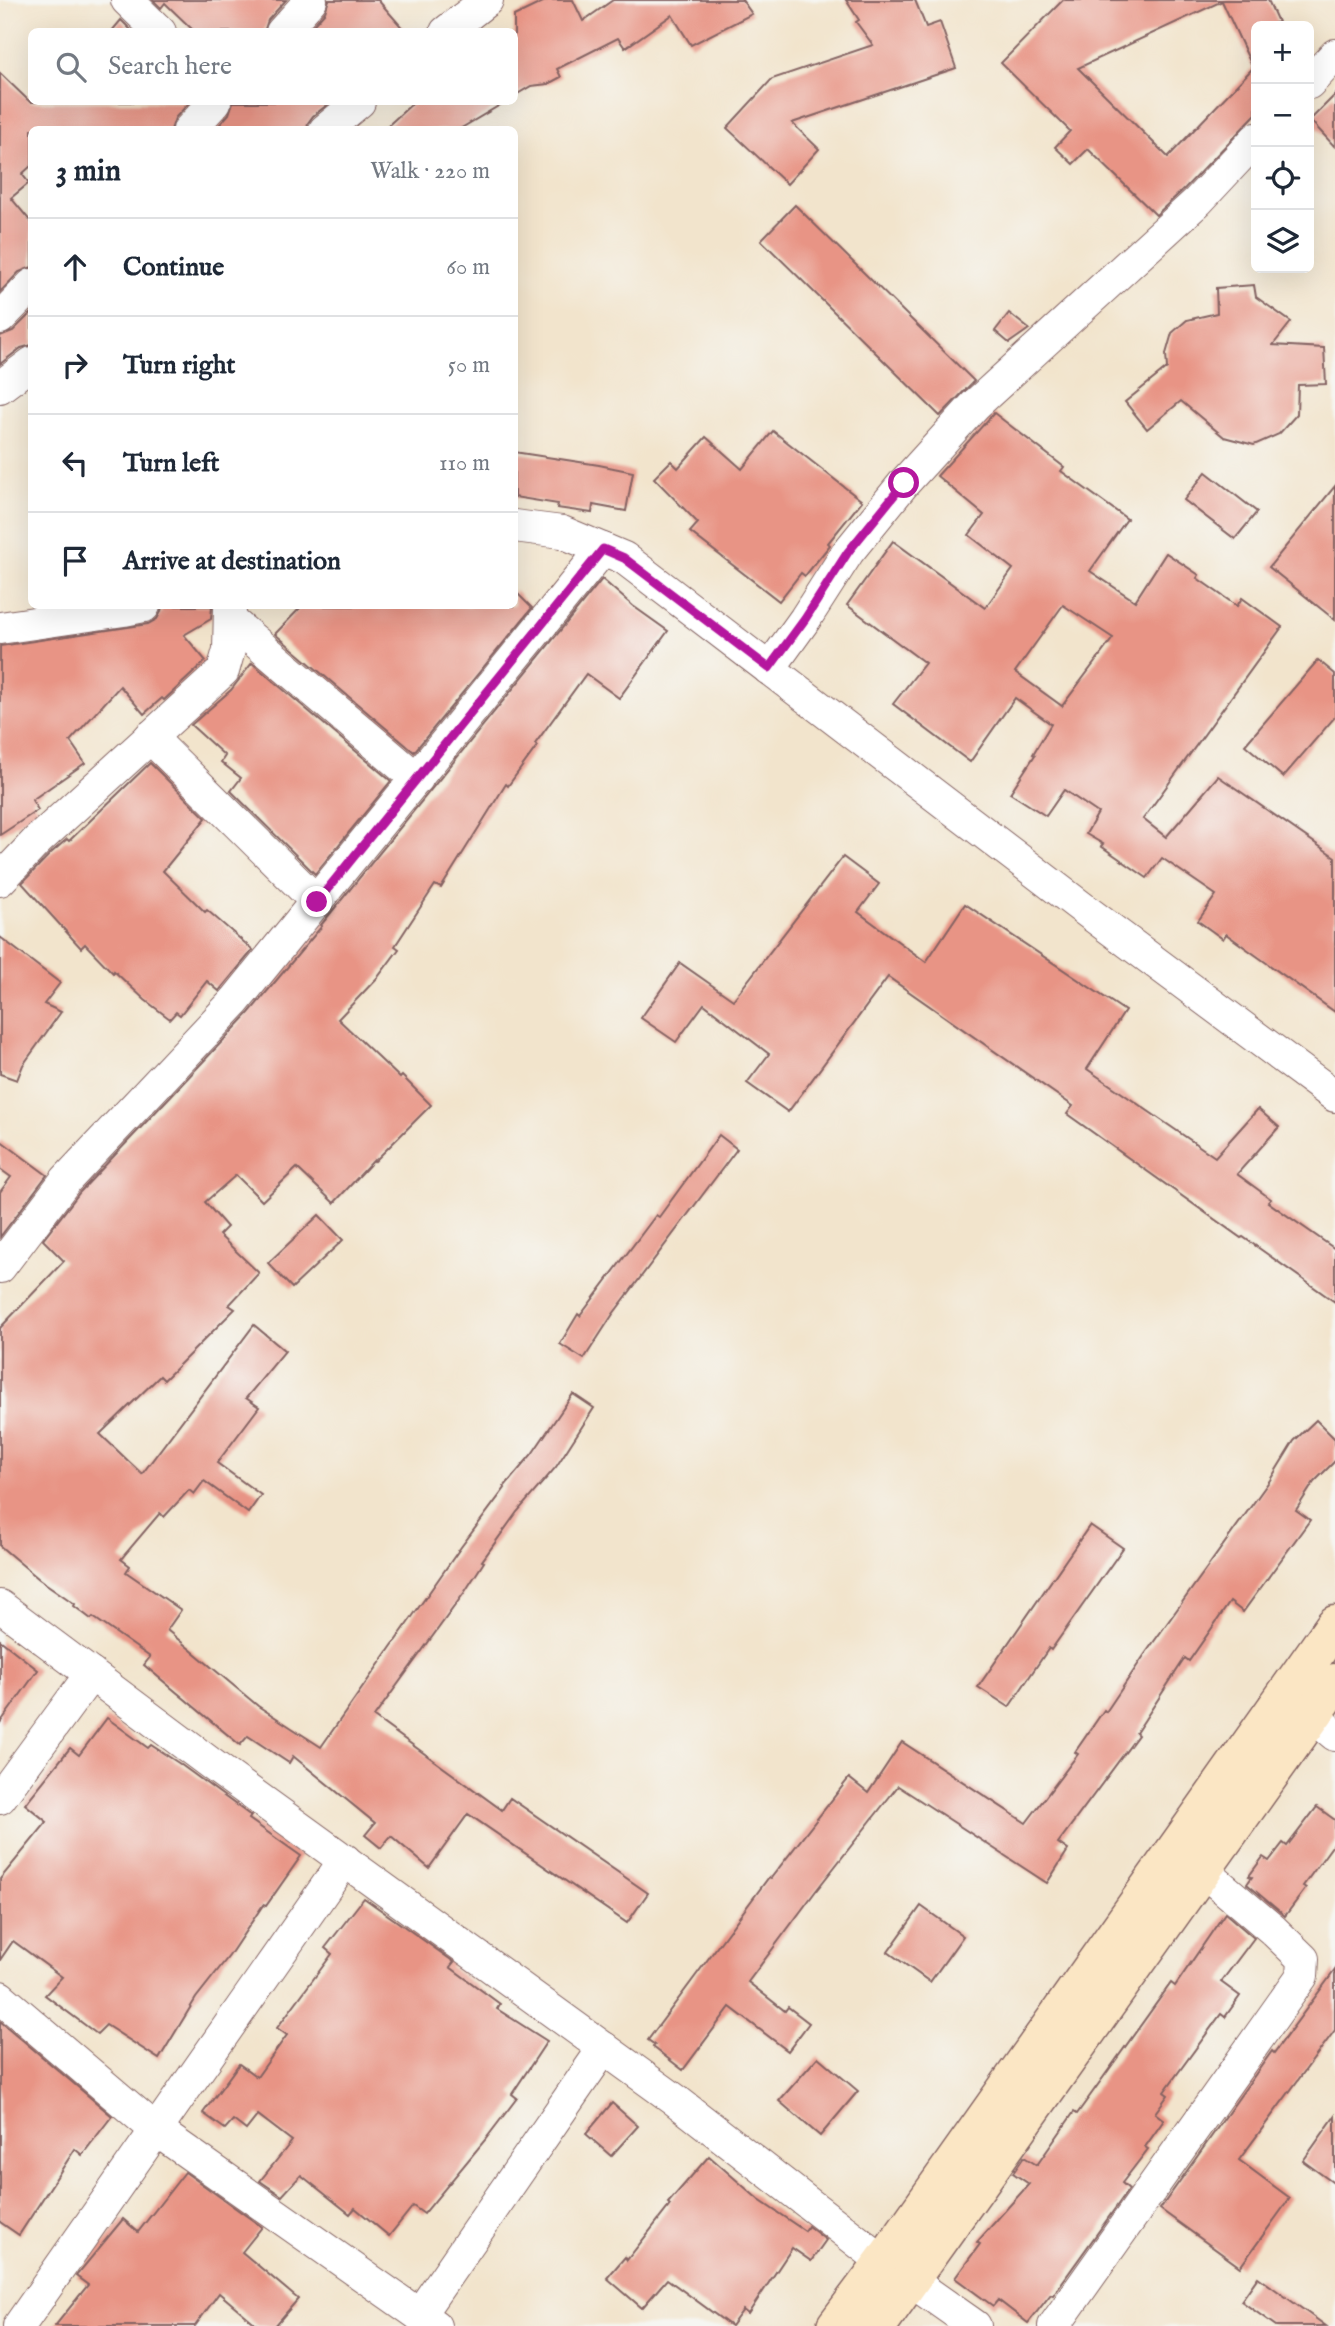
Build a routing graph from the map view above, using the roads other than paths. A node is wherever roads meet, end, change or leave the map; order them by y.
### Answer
1 (127, 0) edge
2 (311, 0) edge
3 (487, 0) edge
4 (156, 28) edge
5 (286, 28) edge
6 (451, 28) edge
7 (1335, 55) edge
8 (1314, 78) edge
9 (212, 105) edge
10 (355, 105) edge
11 (193, 126) edge
12 (331, 126) edge
13 (1251, 144) edge
14 (28, 289) edge
15 (0, 318) edge
16 (28, 366) edge
17 (0, 387) edge
18 (518, 526) edge
19 (603, 549) junction
20 (129, 609) edge
21 (230, 613) edge
22 (0, 628) edge
23 (769, 668) junction
24 (150, 737) junction
25 (417, 779) junction
26 (0, 880) edge
27 (317, 902) junction
28 (1335, 1096) edge
29 (0, 1267) edge
30 (0, 1606) edge
31 (1335, 1625) edge
32 (91, 1674) junction
33 (1335, 1684) edge
34 (1323, 1726) edge
35 (0, 1798) edge
36 (345, 1860) junction
37 (1201, 1869) junction
38 (0, 1997) edge
39 (604, 2048) junction
40 (156, 2130) junction
41 (898, 2271) junction
42 (427, 2320) edge
43 (19, 2326) edge
44 (836, 2326) edge
45 (877, 2326) edge
46 (975, 2326) edge
47 (1054, 2326) edge

1 - 4 street
2 - 5 street
3 - 6 street
7 - 8 street
9 - 11 street
10 - 12 street
13 - 23 street
14 - 15 street
16 - 17 street
18 - 19 street
19 - 23 street
19 - 25 street
20 - 22 street
21 - 24 street
21 - 25 street
23 - 28 street
24 - 26 street
24 - 27 street
25 - 27 street
27 - 29 street
30 - 32 street
31 - 41 street
32 - 35 street
32 - 36 street
33 - 34 street
34 - 37 street
36 - 39 street
36 - 40 street
37 - 41 street
37 - 47 street
38 - 40 street
39 - 41 street
39 - 42 street
40 - 42 street
40 - 43 street
41 - 44 street
41 - 45 street
41 - 46 street

